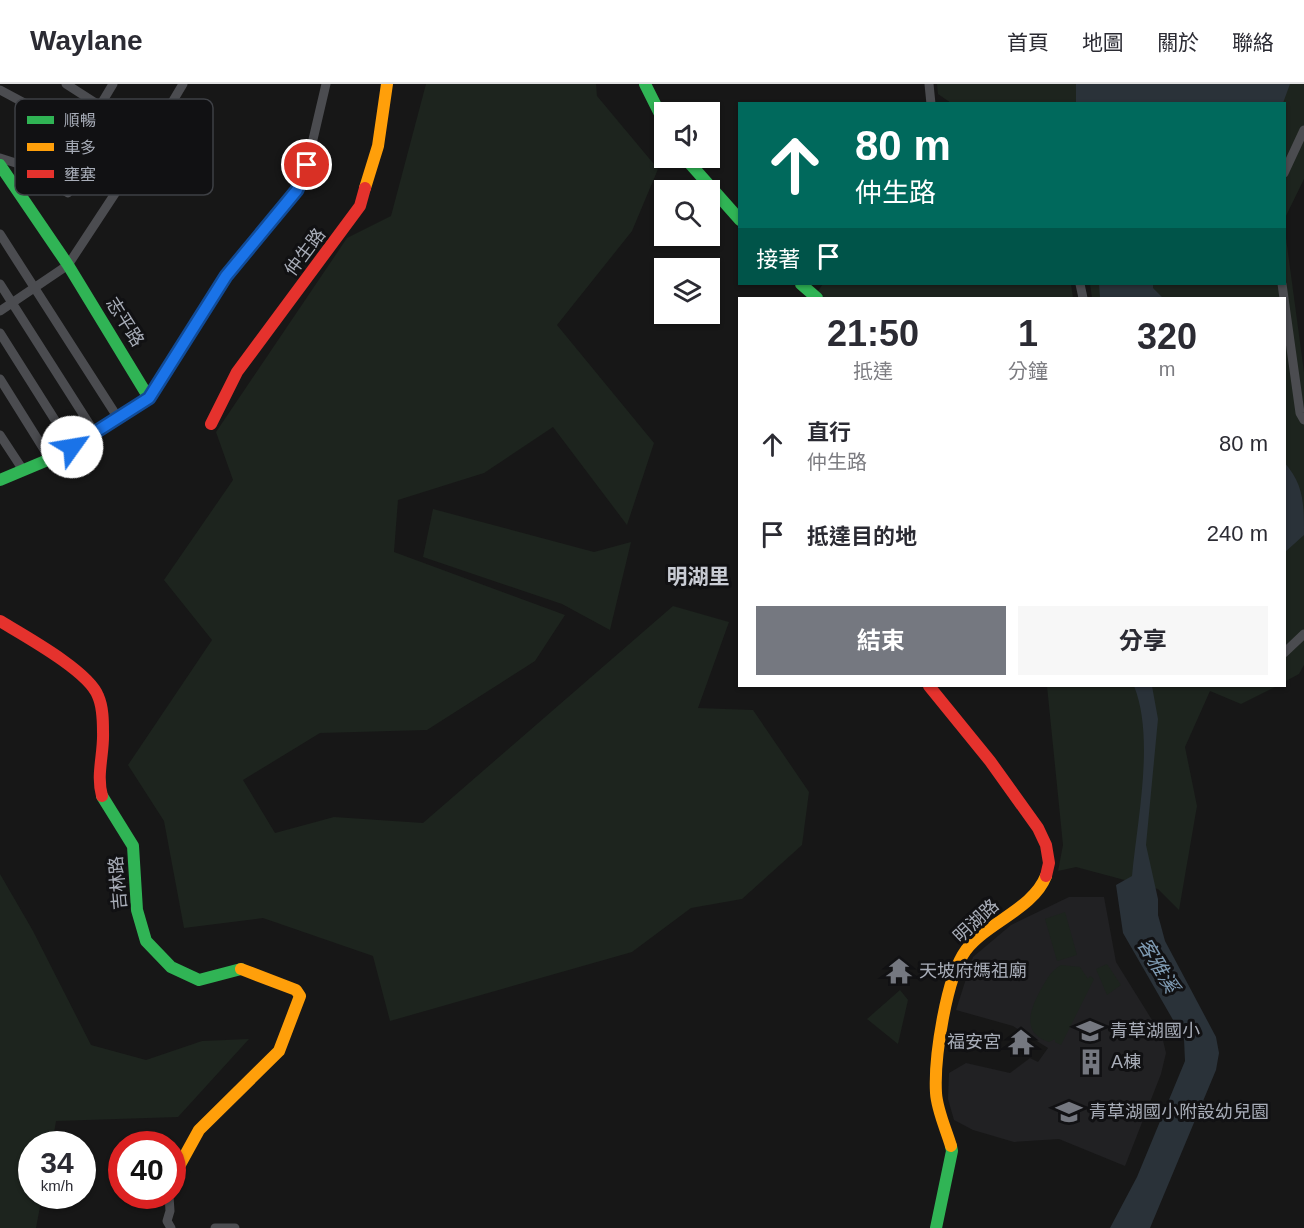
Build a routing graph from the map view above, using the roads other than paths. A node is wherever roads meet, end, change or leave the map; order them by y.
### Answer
1 (66, 84) edge
2 (113, 84) edge
3 (183, 84) edge
4 (326, 84) edge
5 (387, 84) edge
6 (645, 84) edge
7 (929, 84) edge
8 (0, 90) edge
9 (17, 99) edge
10 (91, 99) edge
11 (104, 99) edge
12 (174, 99) edge
13 (654, 102) edge
14 (933, 102) edge
15 (1304, 130) edge
16 (0, 158) edge
17 (15, 163) edge
18 (0, 165) edge
19 (694, 168) edge
20 (1286, 168) edge
21 (15, 187) edge
22 (20, 195) edge
23 (113, 195) edge
24 (738, 218) edge
25 (0, 234) edge
26 (68, 265) junction
27 (0, 284) edge
28 (805, 285) edge
29 (35, 288) junction
30 (816, 297) edge
31 (12, 304) junction
32 (0, 311) edge
33 (1286, 313) edge
34 (0, 333) edge
35 (0, 379) edge
36 (149, 398) junction
37 (118, 418) junction
38 (1304, 420) edge
39 (211, 424) dead end
40 (95, 433) junction
41 (0, 435) edge
42 (72, 447) junction
43 (50, 459) junction
44 (23, 470) junction
45 (0, 480) edge
46 (0, 621) edge
47 (1304, 634) edge
48 (1286, 651) edge
49 (930, 687) edge
50 (186, 1154) edge
51 (170, 1209) edge
52 (171, 1228) edge
53 (215, 1228) edge
54 (235, 1228) edge
55 (936, 1228) edge

1 - 10 street
2 - 11 street
3 - 12 street
4 - 36 street
5 - 39 street, 仲生路
6 - 13 street
7 - 14 street
8 - 9 street
15 - 20 street
16 - 17 street
18 - 21 street, 志平路
19 - 24 street
22 - 26 street, 志平路
23 - 26 street
25 - 29 street
26 - 29 street
26 - 36 street, 志平路
27 - 31 street
28 - 30 street
29 - 31 street
29 - 37 street
31 - 32 street
31 - 40 street
33 - 38 street
34 - 42 street
35 - 43 street
36 - 37 street
37 - 40 street
40 - 42 street
41 - 44 street
42 - 43 street
43 - 44 street
44 - 45 street
46 - 50 street, 吉林路
47 - 48 street
49 - 55 street, 明湖路
51 - 52 street
53 - 54 street

